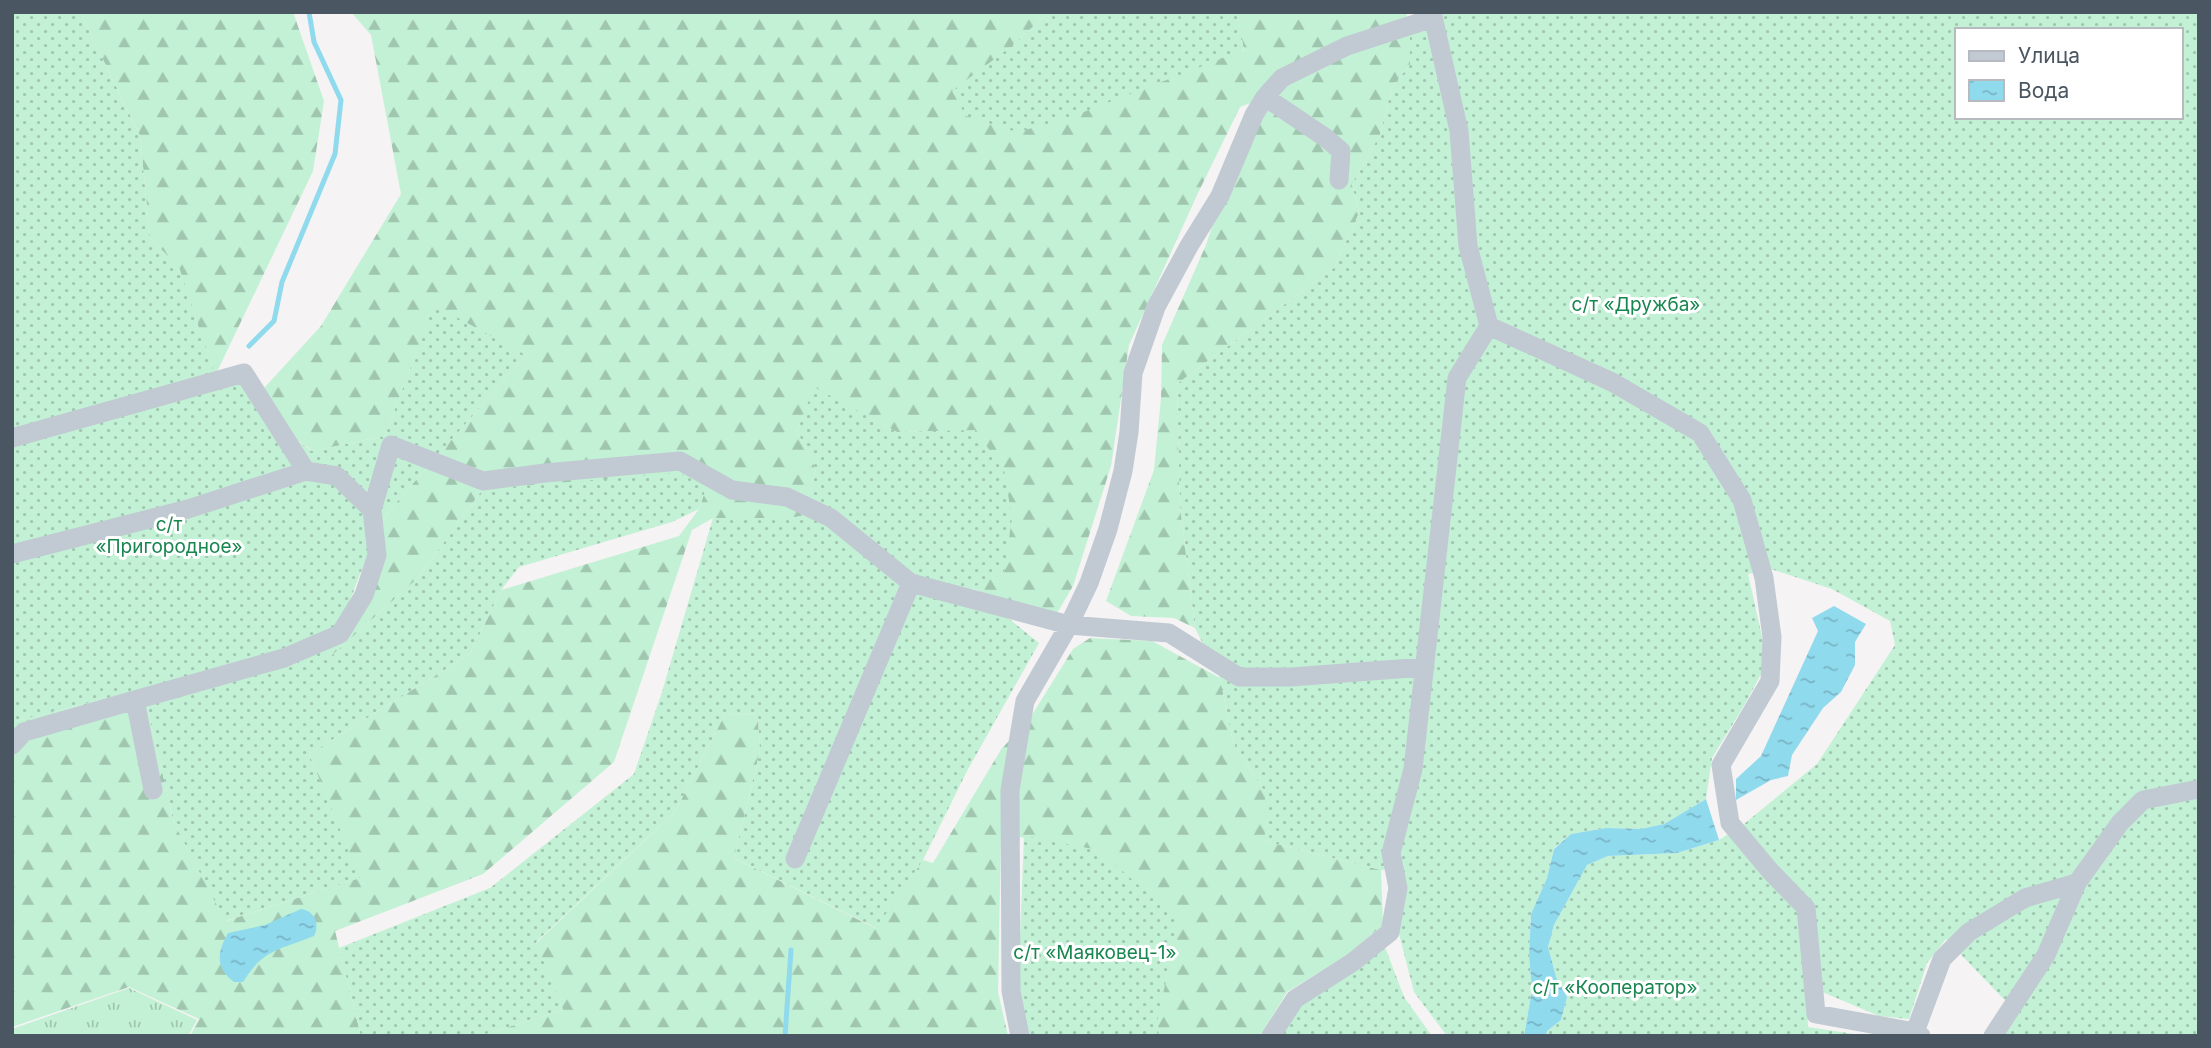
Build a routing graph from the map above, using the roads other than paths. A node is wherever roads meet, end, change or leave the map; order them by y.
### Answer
1 (1433, 15) edge
2 (1265, 97) junction
3 (1339, 180) dead end
4 (1489, 326) junction
5 (12, 438) edge
6 (306, 471) junction
7 (372, 510) junction
8 (12, 554) edge
9 (911, 583) junction
10 (1069, 625) junction
11 (1425, 667) junction
12 (135, 700) junction
13 (12, 745) edge
14 (2199, 789) edge
15 (153, 790) dead end
16 (795, 859) dead end
17 (2077, 883) junction
18 (1918, 1034) edge
19 (1020, 1036) edge
20 (1271, 1036) edge
21 (1993, 1036) edge

1 - 2 street
1 - 4 street
2 - 3 street
2 - 10 street
4 - 11 street
4 - 18 street
5 - 6 street
6 - 7 street
6 - 8 street
7 - 9 street
7 - 12 street
9 - 10 street
9 - 16 street
10 - 11 street
10 - 19 street
11 - 20 street
12 - 13 street
12 - 15 street
14 - 17 street
17 - 18 street
17 - 21 street

